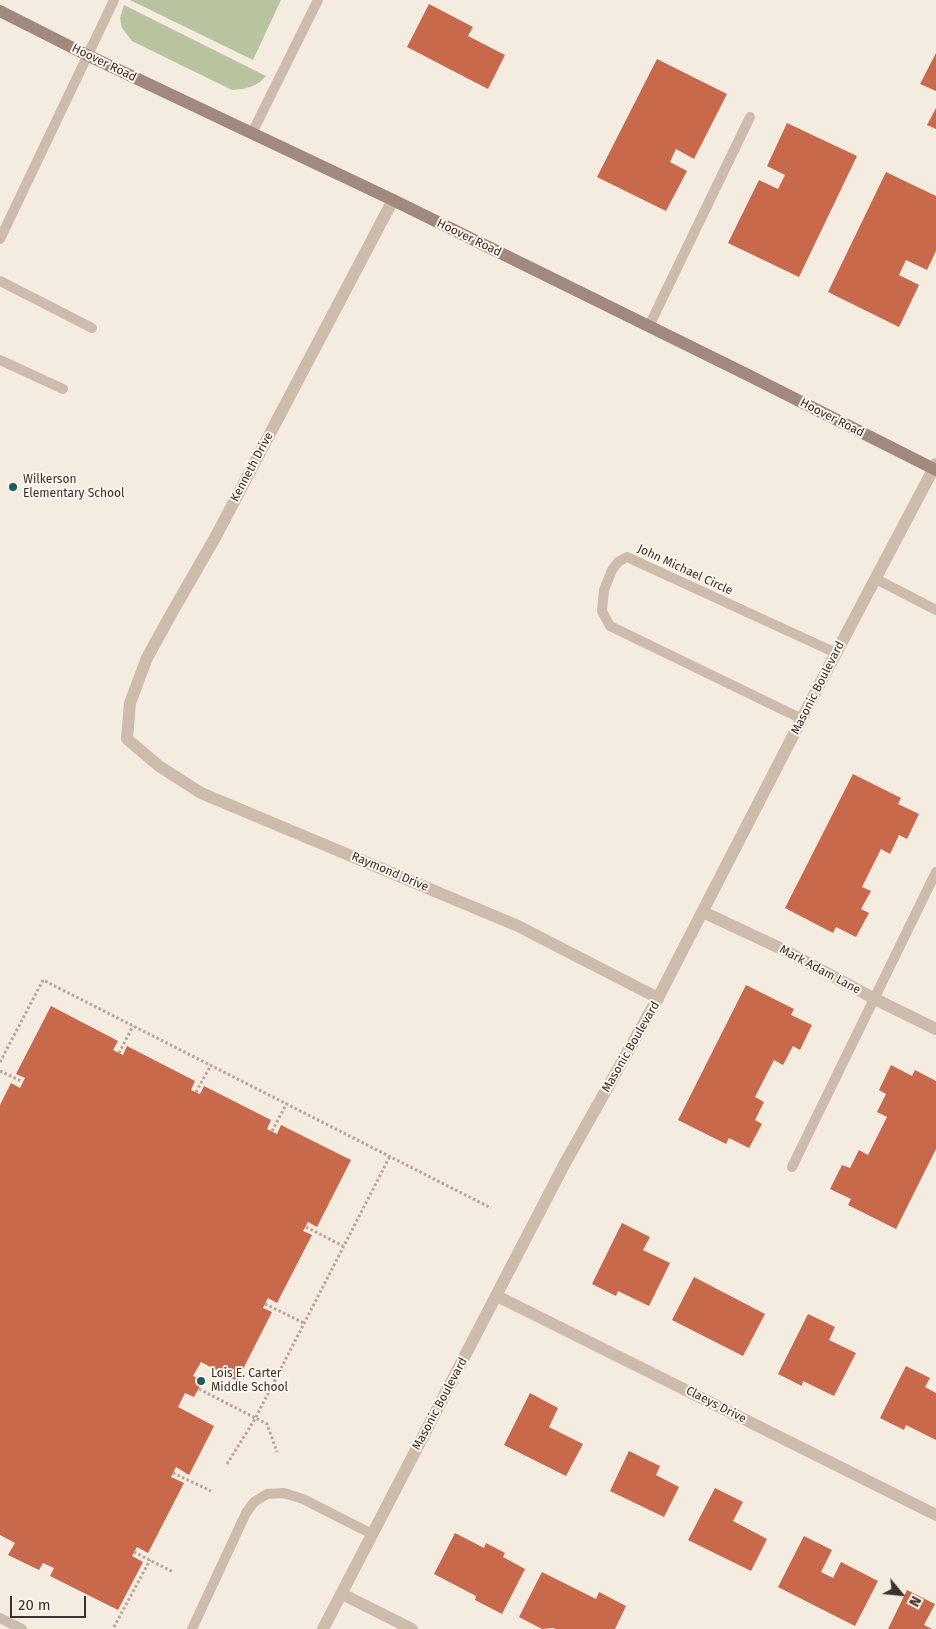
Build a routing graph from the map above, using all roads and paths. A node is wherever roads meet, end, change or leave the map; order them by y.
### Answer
1 (114, 0) edge
2 (318, 0) edge
3 (0, 11) edge
4 (87, 55) junction
5 (750, 117) dead end
6 (252, 134) junction
7 (393, 200) junction
8 (0, 239) edge
9 (0, 281) edge
10 (649, 326) junction
11 (92, 328) dead end
12 (0, 360) edge
13 (63, 389) dead end
14 (935, 468) edge
15 (876, 579) junction
16 (936, 610) edge
17 (836, 653) junction
18 (802, 719) junction
19 (127, 739) joint
20 (936, 872) edge
21 (704, 912) junction
22 (658, 998) junction
23 (875, 999) junction
24 (133, 1026) junction
25 (936, 1029) edge
26 (119, 1053) dead end
27 (0, 1062) edge
28 (210, 1065) junction
29 (0, 1071) edge
30 (23, 1082) dead end
31 (196, 1092) dead end
32 (287, 1103) junction
33 (272, 1131) dead end
34 (390, 1156) junction
35 (792, 1167) dead end
36 (492, 1208) dead end
37 (306, 1227) dead end
38 (343, 1246) junction
39 (497, 1296) junction
40 (266, 1304) dead end
41 (304, 1323) junction
42 (199, 1389) dead end
43 (255, 1418) junction
44 (278, 1452) dead end
45 (228, 1464) dead end
46 (173, 1473) dead end
47 (211, 1491) dead end
48 (936, 1515) edge
49 (372, 1534) junction
50 (134, 1552) dead end
51 (150, 1560) junction
52 (173, 1572) dead end
53 (342, 1594) junction
54 (0, 1618) edge
55 (114, 1627) dead end
56 (22, 1629) edge
57 (192, 1629) edge
58 (323, 1629) edge
59 (412, 1629) edge

1 - 4 lane
2 - 6 lane
3 - 4 main road, Hoover Road
4 - 6 main road, Hoover Road
4 - 8 lane
5 - 10 lane
6 - 7 main road, Hoover Road
7 - 10 main road, Hoover Road
7 - 19 street, Kenneth Drive
9 - 11 lane
10 - 14 main road, Hoover Road
12 - 13 lane
14 - 15 street, Masonic Boulevard
15 - 16 lane
15 - 17 street, Masonic Boulevard
17 - 18 street, Masonic Boulevard
17 - 18 lane, John Michael Circle
18 - 21 street, Masonic Boulevard
19 - 22 street, Raymond Drive
20 - 23 lane
21 - 22 street, Masonic Boulevard
21 - 23 street, Mark Adam Lane
22 - 39 street, Masonic Boulevard
23 - 25 street, Mark Adam Lane
23 - 35 lane
24 - 26 path
24 - 27 path
24 - 28 path
28 - 31 path
28 - 32 path
29 - 30 path
32 - 33 path
32 - 34 path
34 - 36 path
34 - 38 path
37 - 38 path
38 - 41 path
39 - 48 street, Claeys Drive
39 - 49 street, Masonic Boulevard
40 - 41 path
41 - 43 path
42 - 43 path
43 - 44 path
43 - 45 path
46 - 47 path
49 - 53 street, Masonic Boulevard
49 - 57 lane
50 - 51 path
51 - 52 path
51 - 55 path
53 - 58 street, Masonic Boulevard
53 - 59 street
54 - 56 lane

